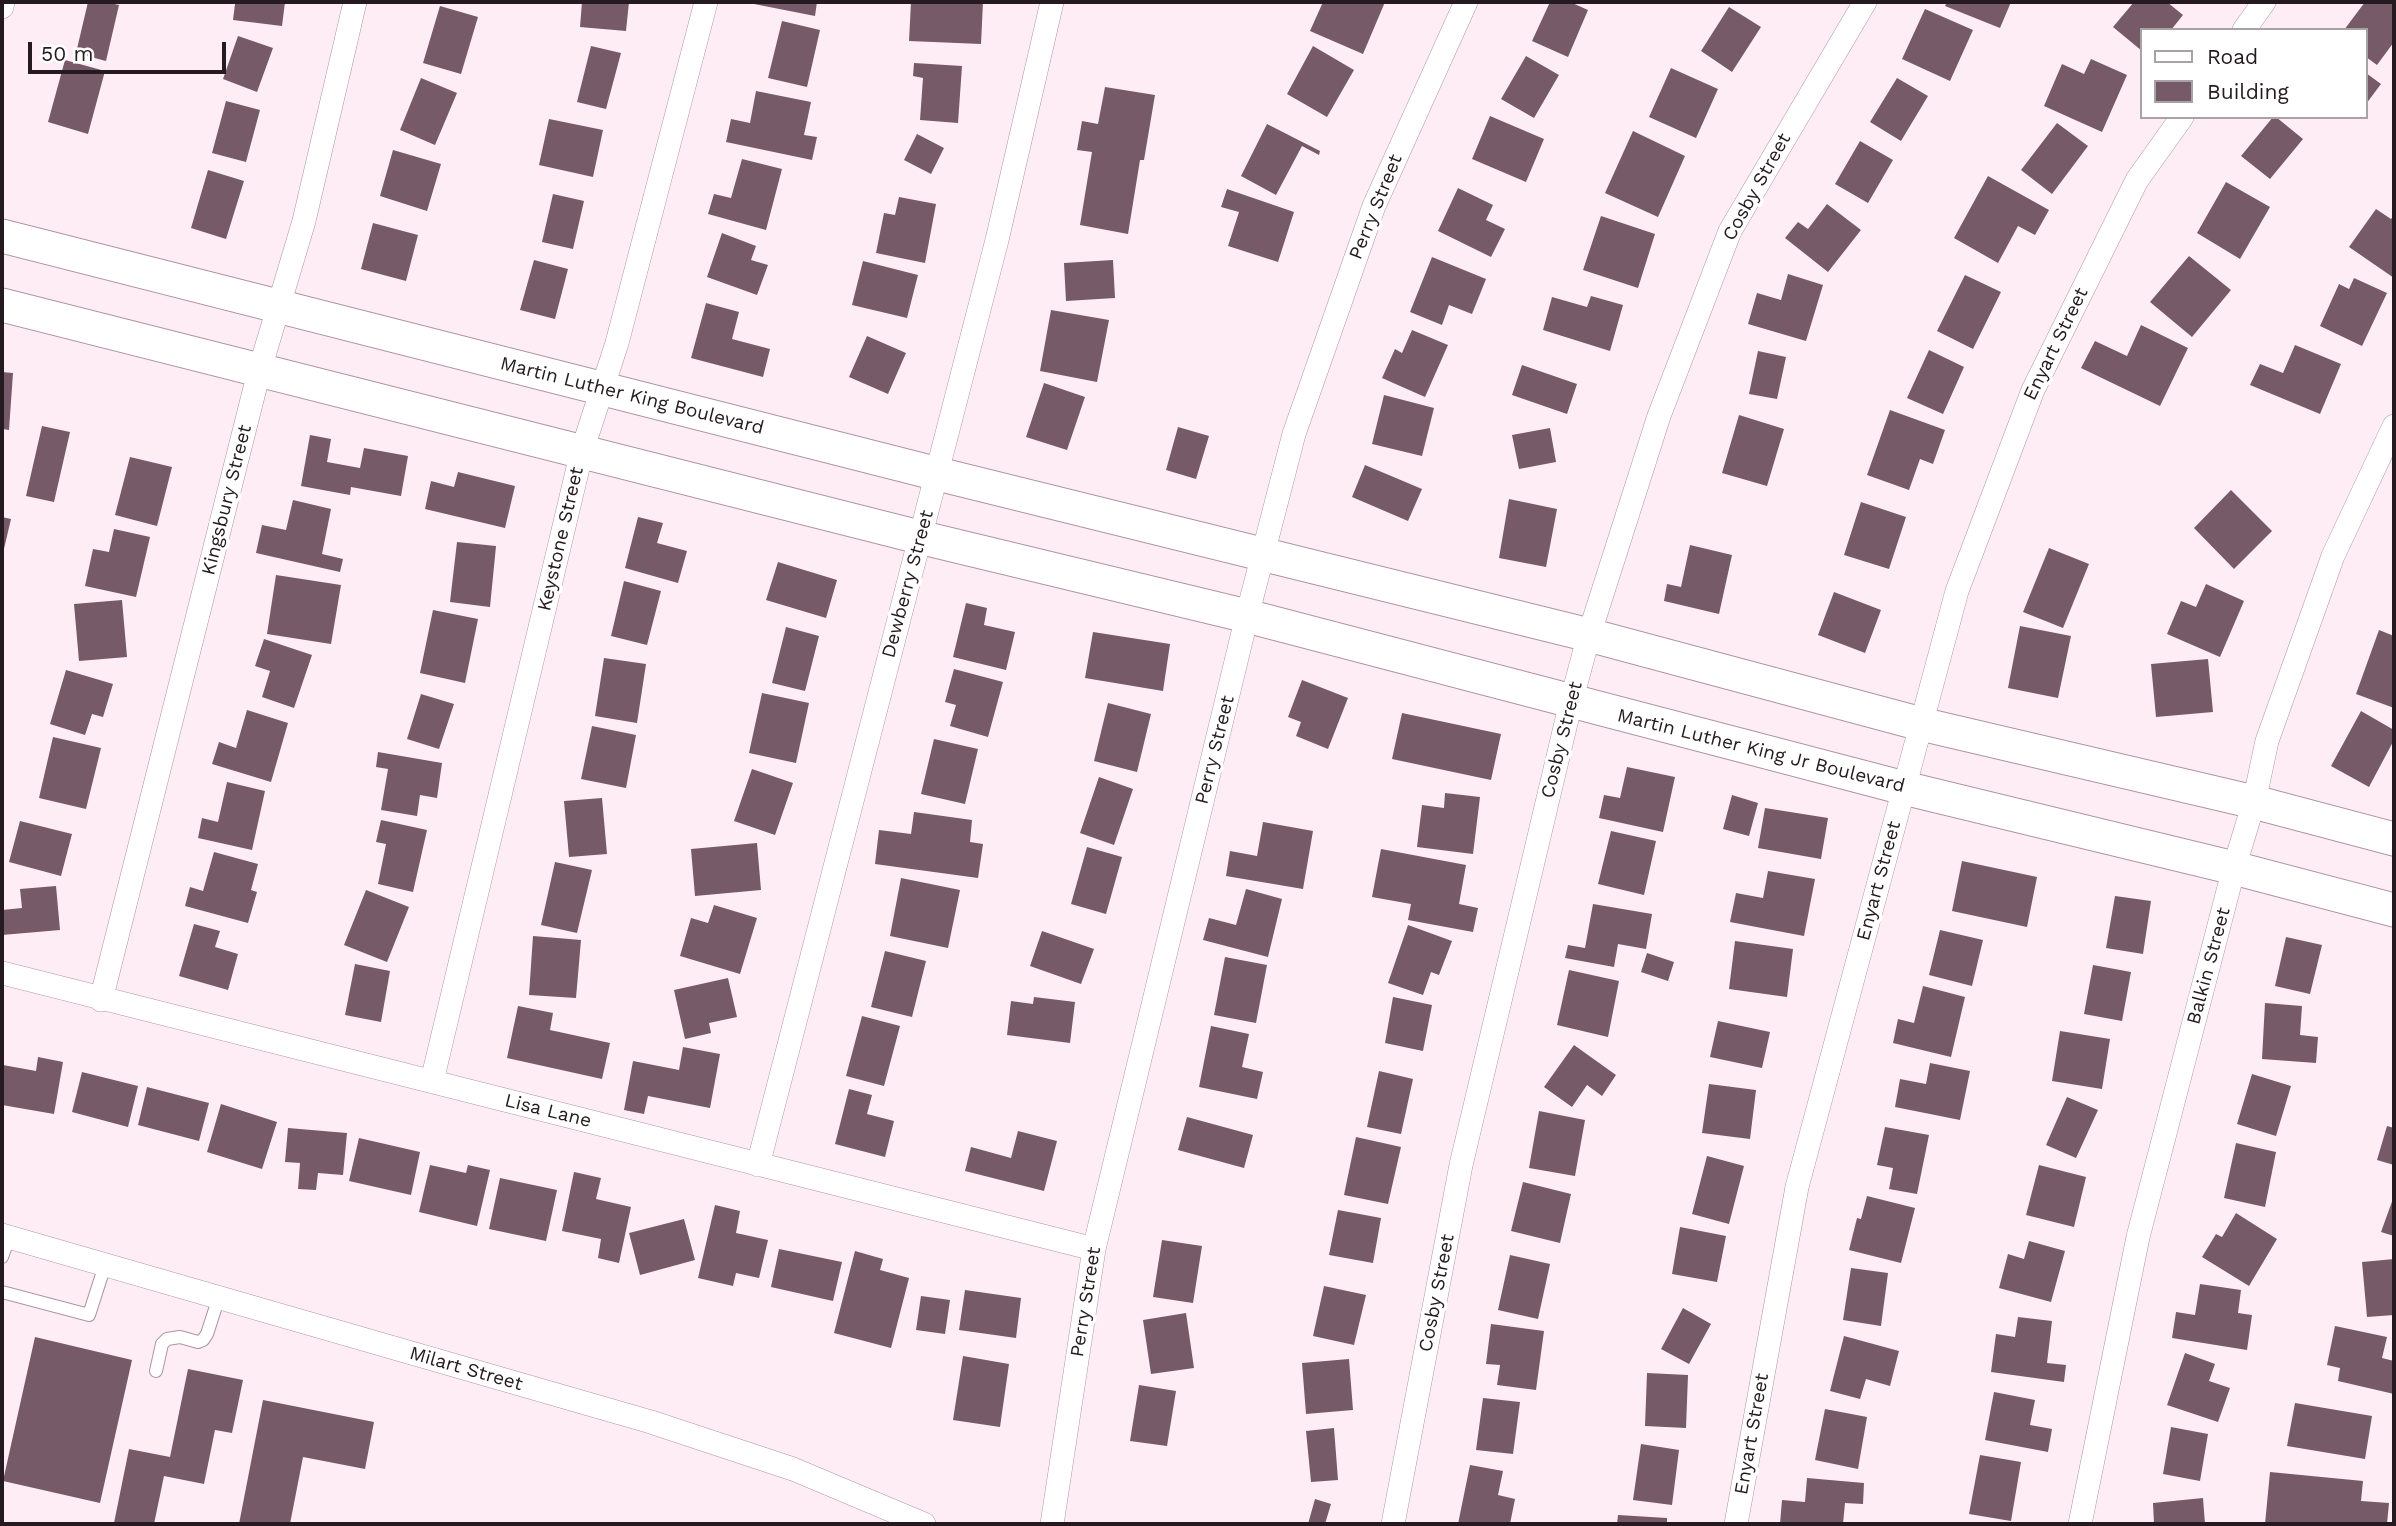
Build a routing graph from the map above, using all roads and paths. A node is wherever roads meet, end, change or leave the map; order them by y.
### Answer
1 (3, 2) edge
2 (355, 2) edge
3 (706, 2) edge
4 (1052, 2) edge
5 (1466, 2) edge
6 (1865, 2) edge
7 (2264, 2) edge
8 (2, 7) edge
9 (2245, 28) edge
10 (2181, 119) edge
11 (2, 236) edge
12 (2, 305) edge
13 (280, 305) junction
14 (259, 372) junction
15 (603, 388) junction
16 (2394, 426) edge
17 (582, 451) junction
18 (938, 474) junction
19 (919, 537) junction
20 (1263, 554) junction
21 (1247, 616) junction
22 (1589, 635) junction
23 (1571, 702) junction
24 (1921, 724) junction
25 (1904, 788) junction
26 (2254, 802) junction
27 (2394, 839) edge
28 (2234, 868) junction
29 (2394, 910) edge
30 (2, 973) edge
31 (102, 1000) junction
32 (432, 1081) junction
33 (758, 1165) junction
34 (4, 1243) edge
35 (1094, 1249) junction
36 (105, 1265) junction
37 (2, 1292) edge
38 (219, 1297) junction
39 (156, 1371) dead end
40 (923, 1524) edge
41 (1052, 1524) edge
42 (1393, 1524) edge
43 (1736, 1524) edge
44 (2080, 1524) edge

1 - 8 street
2 - 13 street, Kingsbury Street
3 - 15 street, Keystone Street
4 - 18 street, Dewberry Street
5 - 20 street, Perry Street
6 - 22 street, Cosby Street
7 - 9 street
10 - 24 street, Enyart Street
11 - 13 main road, Martin Luther King Boulevard
12 - 14 main road
13 - 14 street, Kingsbury Street
13 - 15 main road, Martin Luther King Boulevard
14 - 17 main road
14 - 31 street, Kingsbury Street
15 - 17 street, Keystone Street
15 - 18 main road, Martin Luther King Boulevard
16 - 26 street, Balkin Street
17 - 19 main road
17 - 32 street, Keystone Street
18 - 19 street, Dewberry Street
18 - 20 main road, Martin Luther King Boulevard
19 - 21 main road, Martin Luther King Jr Boulevard
19 - 33 street, Dewberry Street
20 - 21 street, Perry Street
20 - 22 main road
21 - 23 main road, Martin Luther King Jr Boulevard
21 - 35 street, Perry Street
22 - 23 street, Cosby Street
22 - 24 main road
23 - 25 main road, Martin Luther King Jr Boulevard
23 - 42 street, Cosby Street
24 - 25 street, Enyart Street
24 - 26 main road
25 - 28 main road, Martin Luther King Jr Boulevard
25 - 43 street, Enyart Street
26 - 27 main road
26 - 28 street, Balkin Street
28 - 29 main road, Martin Luther King Jr Boulevard
28 - 44 street, Balkin Street
30 - 31 street, Lisa Lane
31 - 32 street, Lisa Lane
32 - 33 street, Lisa Lane
33 - 35 street, Lisa Lane
34 - 36 street, Milart Street
35 - 41 street, Perry Street
36 - 37 lane
36 - 38 street, Milart Street
38 - 39 lane
38 - 40 street, Milart Street

